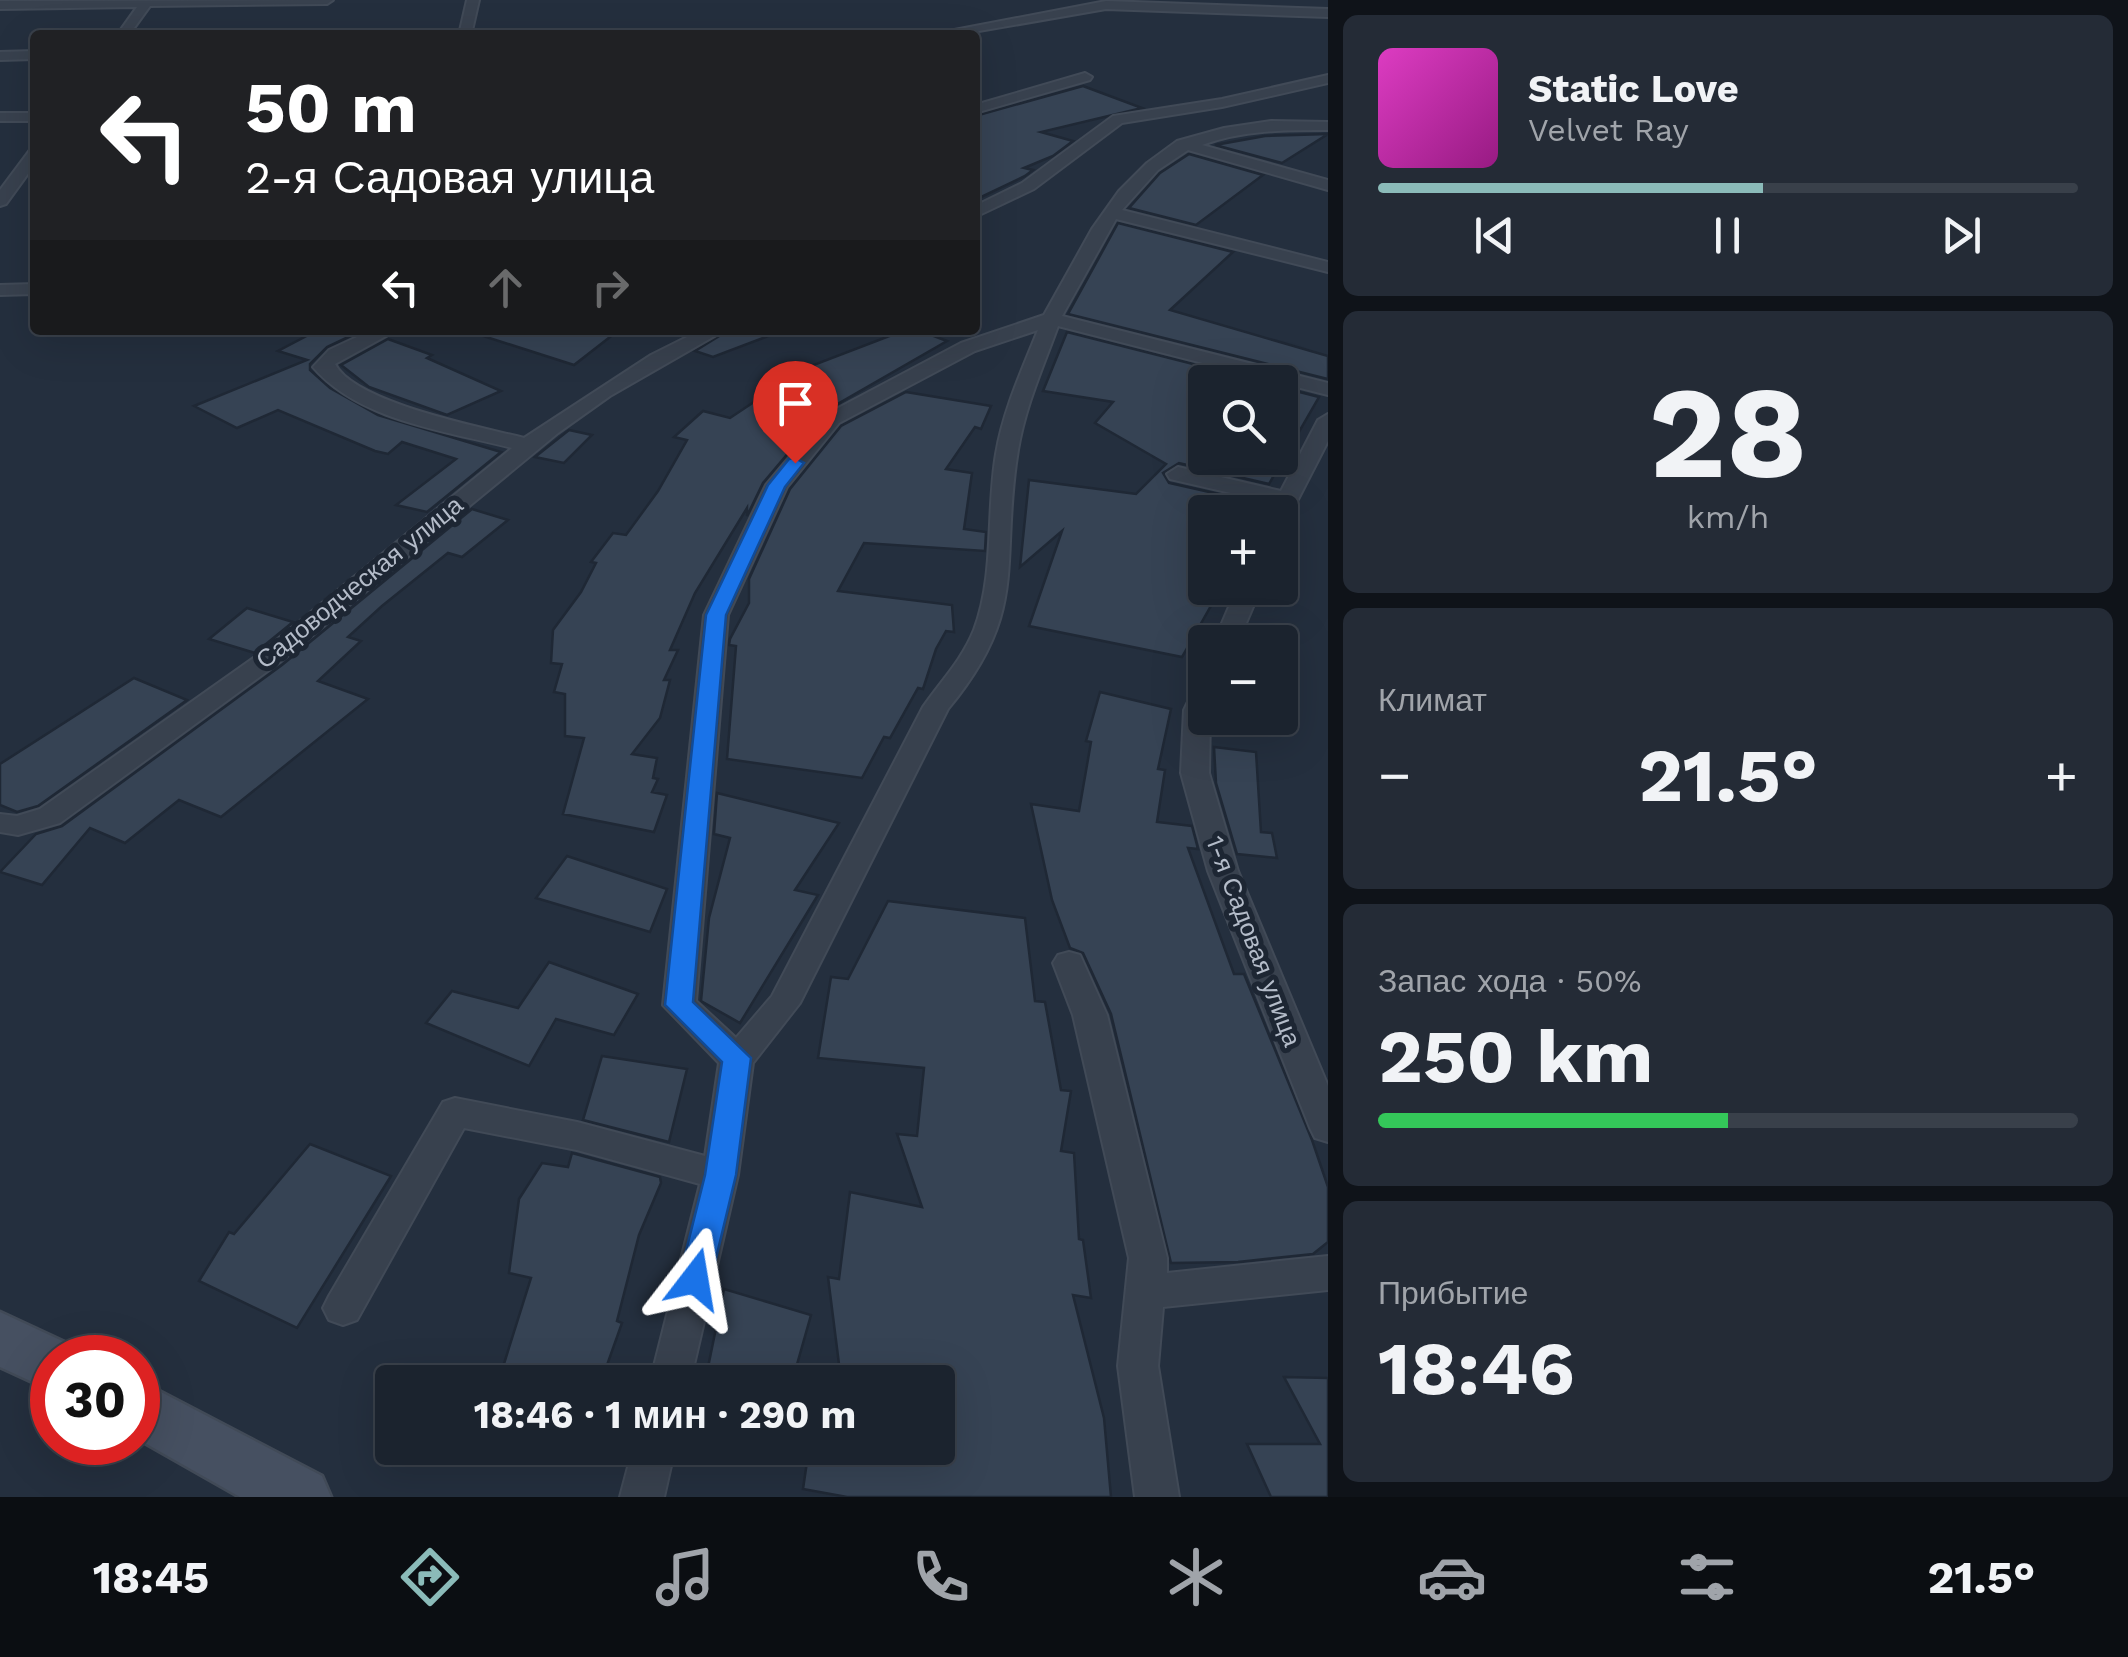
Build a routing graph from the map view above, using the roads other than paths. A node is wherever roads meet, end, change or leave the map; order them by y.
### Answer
1 (327, 0) edge
2 (473, 0) edge
3 (147, 2) edge
4 (1109, 2) edge
5 (0, 5) edge
6 (1328, 13) edge
7 (127, 30) edge
8 (466, 30) edge
9 (961, 30) edge
10 (0, 56) edge
11 (30, 56) edge
12 (1085, 77) dead end
13 (1328, 79) edge
14 (980, 108) edge
15 (0, 117) edge
16 (30, 117) edge
17 (1328, 126) edge
18 (1182, 144) junction
19 (30, 158) edge
20 (1328, 185) edge
21 (30, 191) edge
22 (2, 194) edge
23 (980, 210) edge
24 (1112, 213) junction
25 (1328, 266) edge
26 (30, 289) edge
27 (0, 290) edge
28 (1051, 319) junction
29 (376, 335) edge
30 (705, 335) edge
31 (1328, 389) edge
32 (1328, 420) edge
33 (526, 445) junction
34 (1178, 474) dead end
35 (1247, 495) edge
36 (1289, 495) edge
37 (1196, 735) edge
38 (0, 823) edge
39 (1069, 962) dead end
40 (737, 1058) junction
41 (1328, 1128) edge
42 (720, 1175) junction
43 (1328, 1272) edge
44 (1149, 1292) junction
45 (343, 1308) dead end
46 (0, 1338) edge
47 (30, 1353) edge
48 (674, 1365) edge
49 (160, 1420) edge
50 (650, 1465) edge
51 (300, 1497) edge
52 (642, 1497) edge
53 (1158, 1497) edge

1 - 3 street
2 - 8 street
3 - 5 street
3 - 7 street
4 - 6 street
4 - 9 street
10 - 11 street
12 - 14 street
13 - 23 street
15 - 16 street
17 - 18 street
18 - 20 street
18 - 24 street
19 - 22 street
21 - 22 street
24 - 25 street
24 - 28 street
26 - 27 street
28 - 31 street
28 - 40 street
28 - 40 street
29 - 33 street
30 - 33 street, Садоводческая улица
32 - 36 street
33 - 38 street, Садоводческая улица
34 - 35 street
37 - 41 street, 1-я Садовая улица
39 - 44 street
40 - 42 street
42 - 45 street
42 - 48 street
43 - 44 street
44 - 53 street
46 - 47 main road
49 - 51 main road
50 - 52 street

